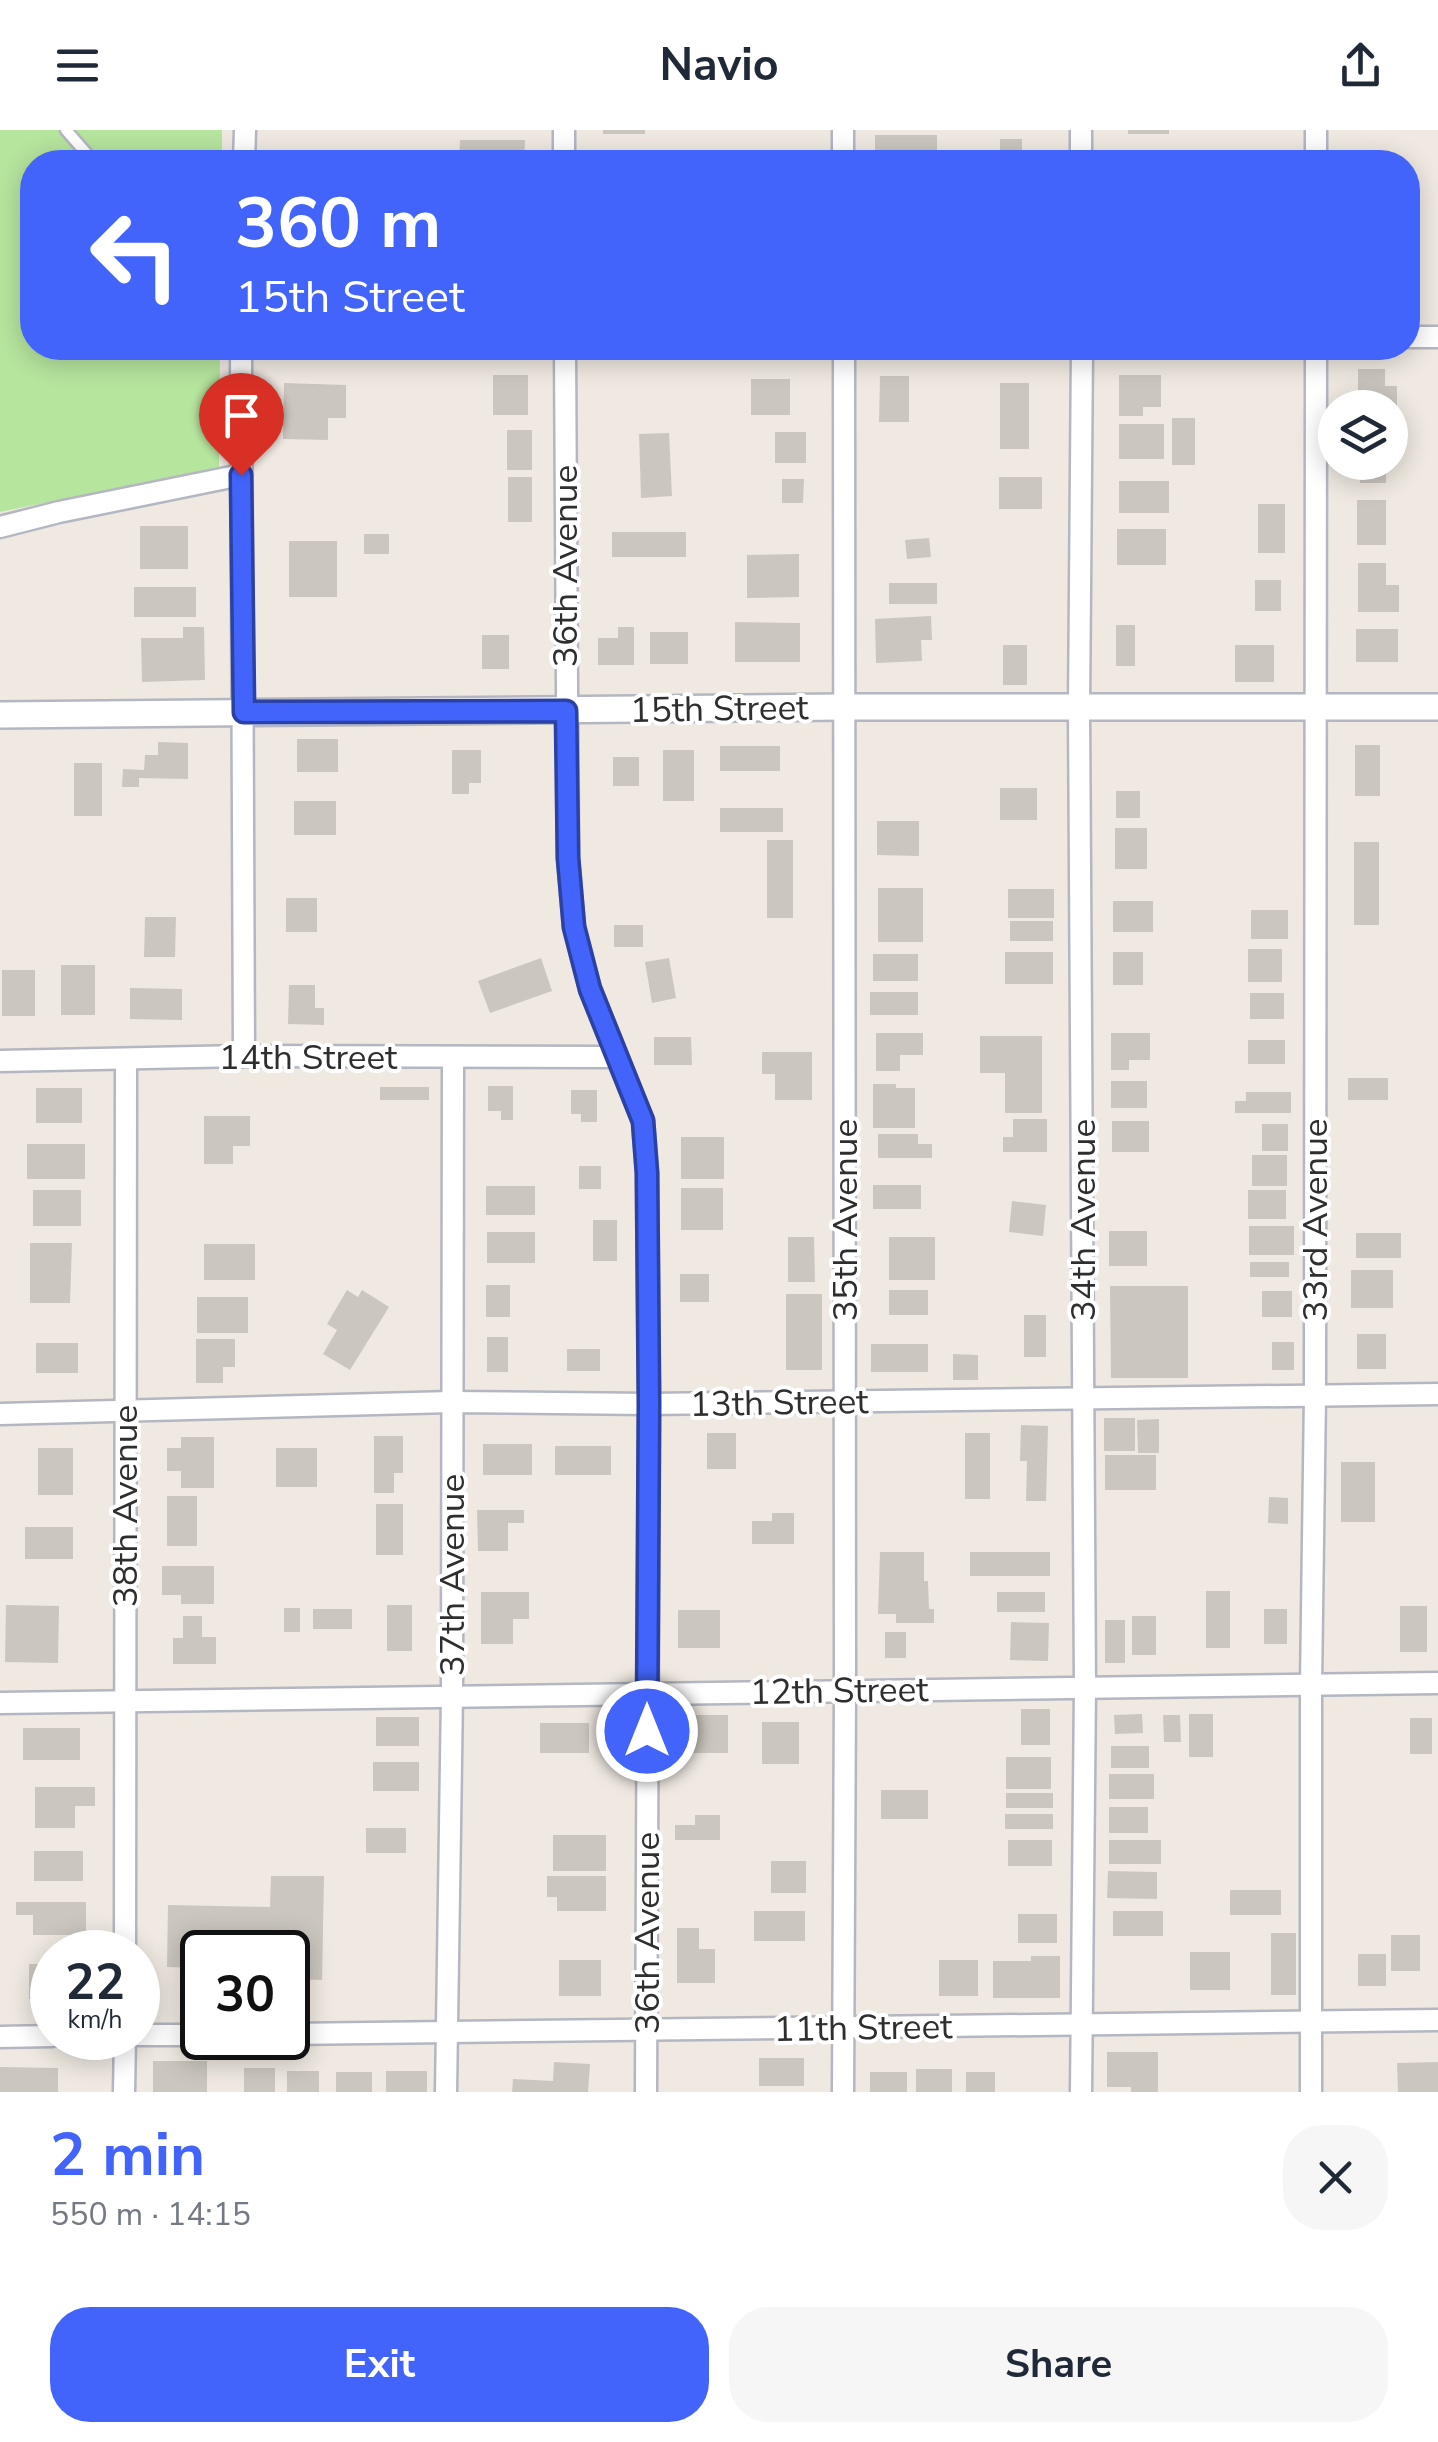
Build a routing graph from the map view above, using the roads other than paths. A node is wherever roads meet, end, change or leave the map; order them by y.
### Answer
1 (66, 130) edge
2 (84, 150) edge
3 (241, 360) edge
4 (565, 360) edge
5 (844, 360) edge
6 (1082, 360) edge
7 (1316, 360) edge
8 (241, 475) junction
9 (0, 527) edge
10 (845, 707) junction
11 (1438, 707) edge
12 (1079, 708) junction
13 (1315, 708) junction
14 (566, 711) junction
15 (244, 712) junction
16 (0, 715) edge
17 (244, 1056) junction
18 (453, 1058) junction
19 (616, 1058) junction
20 (126, 1060) junction
21 (0, 1061) edge
22 (1316, 1394) junction
23 (1438, 1394) edge
24 (1084, 1398) junction
25 (451, 1402) junction
26 (845, 1402) junction
27 (649, 1404) junction
28 (124, 1412) junction
29 (0, 1414) edge
30 (1438, 1683) edge
31 (1310, 1684) junction
32 (1085, 1687) junction
33 (845, 1690) junction
34 (647, 1694) junction
35 (452, 1695) junction
36 (126, 1700) junction
37 (0, 1702) edge
38 (125, 1930) edge
39 (1438, 2020) edge
40 (1312, 2022) junction
41 (1083, 2025) junction
42 (843, 2028) junction
43 (646, 2030) junction
44 (446, 2032) junction
45 (310, 2034) edge
46 (30, 2036) edge
47 (0, 2037) edge
48 (124, 2060) edge
49 (124, 2092) edge
50 (446, 2092) edge
51 (646, 2092) edge
52 (843, 2092) edge
53 (1081, 2092) edge
54 (1311, 2092) edge

1 - 2 lane
3 - 8 street
4 - 14 street, 36th Avenue
5 - 10 street, 35th Avenue
6 - 12 street, 34th Avenue
7 - 13 street, 33rd Avenue
8 - 9 street
8 - 15 street
10 - 12 street, 15th Street
10 - 14 street, 15th Street
10 - 26 street, 35th Avenue
11 - 13 street, 15th Street
12 - 13 street, 15th Street
12 - 24 street, 34th Avenue
13 - 22 street, 33rd Avenue
14 - 15 street, 15th Street
14 - 19 street, 36th Avenue
15 - 16 street, 15th Street
15 - 17 street
17 - 18 street, 14th Street
17 - 20 street, 14th Street
18 - 19 street, 14th Street
18 - 25 street, 37th Avenue
19 - 27 street, 36th Avenue
20 - 21 street, 14th Street
20 - 28 street, 38th Avenue
22 - 23 street, 13th Street
22 - 24 street, 13th Street
22 - 31 street, 33rd Avenue
24 - 26 street, 13th Street
24 - 32 street, 34th Avenue
25 - 27 street, 13th Street
25 - 28 street, 13th Street
25 - 35 street, 37th Avenue
26 - 27 street, 13th Street
26 - 33 street, 35th Avenue
27 - 34 street, 36th Avenue
28 - 29 street, 13th Street
28 - 36 street, 38th Avenue
30 - 31 street, 12th Street
31 - 32 street, 12th Street
31 - 40 street, 33rd Avenue
32 - 33 street, 12th Street
32 - 41 street, 34th Avenue
33 - 34 street, 12th Street
33 - 42 street, 35th Avenue
34 - 35 street, 12th Street
34 - 43 street, 36th Avenue
35 - 36 street, 12th Street
35 - 44 street, 37th Avenue
36 - 37 street, 12th Street
36 - 38 street, 38th Avenue
39 - 40 street, 11th Street
40 - 41 street, 11th Street
40 - 54 street, 33rd Avenue
41 - 42 street, 11th Street
41 - 53 street, 34th Avenue
42 - 43 street, 11th Street
42 - 52 street, 35th Avenue
43 - 44 street, 11th Street
43 - 51 street, 36th Avenue
44 - 45 street, 11th Street
44 - 50 street, 37th Avenue
46 - 47 street
48 - 49 street

